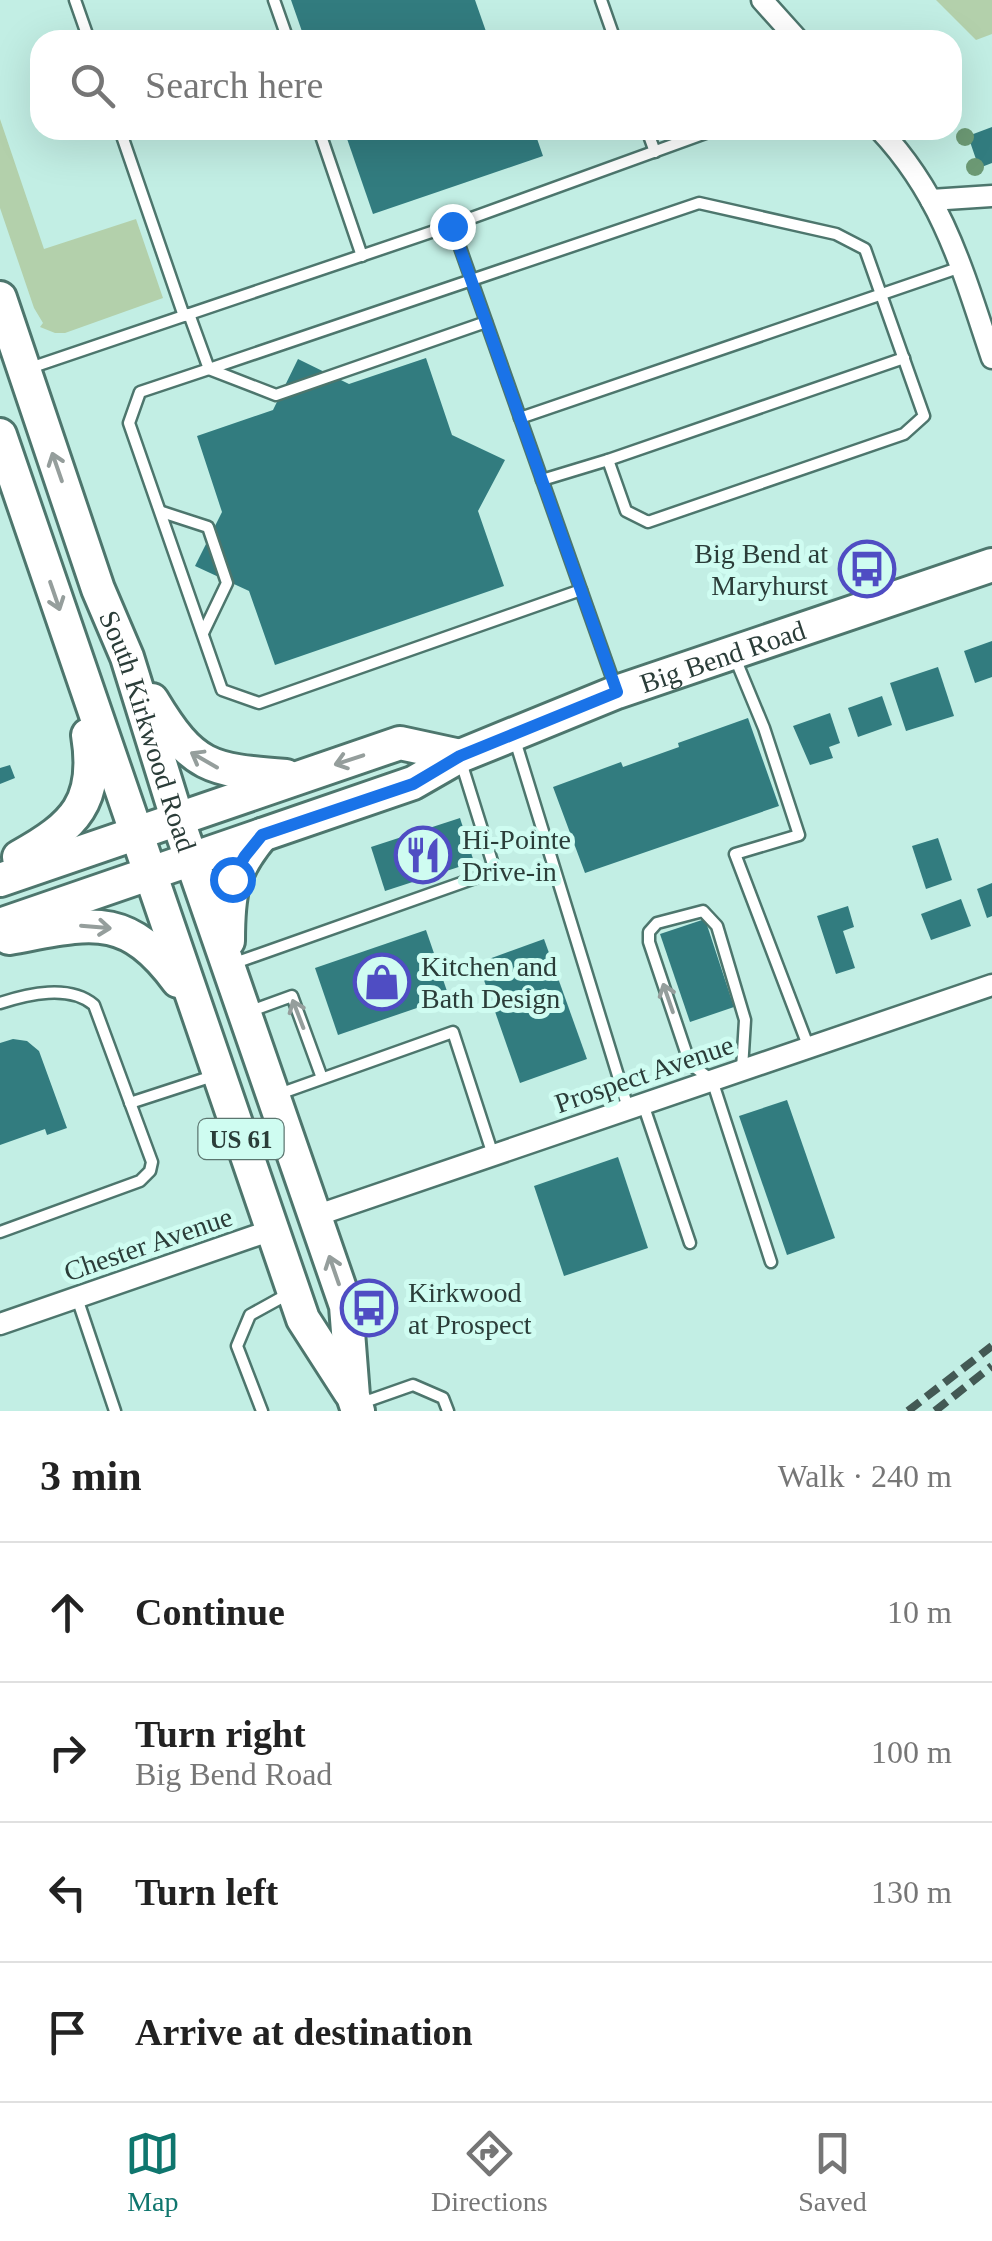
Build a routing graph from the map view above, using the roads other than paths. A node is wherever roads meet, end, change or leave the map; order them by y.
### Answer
1 (75, 0) edge
2 (274, 0) edge
3 (601, 0) edge
4 (764, 1) edge
5 (86, 30) edge
6 (284, 30) edge
7 (612, 30) edge
8 (789, 30) edge
9 (124, 140) edge
10 (322, 140) edge
11 (651, 140) edge
12 (687, 140) edge
13 (889, 140) edge
14 (655, 152) junction
15 (992, 196) edge
16 (931, 200) junction
17 (452, 226) junction
18 (362, 256) junction
19 (962, 267) junction
20 (472, 282) junction
21 (882, 294) junction
22 (0, 298) edge
23 (187, 315) junction
24 (486, 322) junction
25 (904, 358) junction
26 (992, 358) edge
27 (208, 368) junction
28 (24, 370) junction
29 (520, 418) junction
30 (0, 435) edge
31 (608, 460) junction
32 (542, 480) junction
33 (162, 512) junction
34 (992, 565) edge
35 (581, 590) junction
36 (203, 633) junction
37 (733, 652) junction
38 (127, 658) junction
39 (77, 666) junction
40 (617, 692) junction
41 (513, 734) junction
42 (460, 756) junction
43 (298, 777) junction
44 (177, 818) junction
45 (136, 832) junction
46 (262, 835) junction
47 (191, 858) junction
48 (0, 867) edge
49 (149, 873) junction
50 (0, 880) edge
51 (0, 924) edge
52 (0, 940) edge
53 (228, 966) junction
54 (992, 986) edge
55 (191, 998) junction
56 (0, 1003) edge
57 (244, 1014) junction
58 (809, 1048) junction
59 (742, 1070) junction
60 (219, 1074) junction
61 (322, 1078) junction
62 (712, 1080) junction
63 (272, 1096) junction
64 (130, 1103) junction
65 (635, 1107) junction
66 (493, 1155) junction
67 (293, 1223) junction
68 (0, 1232) edge
69 (690, 1243) dead end
70 (771, 1262) dead end
71 (293, 1291) junction
72 (76, 1297) junction
73 (1, 1320) edge
74 (355, 1404) edge
75 (115, 1411) edge
76 (262, 1411) edge
77 (448, 1411) edge

1 - 5 lane
2 - 6 lane
3 - 7 lane
4 - 8 street
9 - 23 lane
10 - 18 lane
11 - 14 lane
12 - 14 lane
13 - 16 street
14 - 17 lane
15 - 16 street
16 - 19 street
17 - 18 lane
17 - 20 lane
18 - 23 lane
19 - 21 lane
19 - 26 street
20 - 21 lane
20 - 24 lane
20 - 27 lane
21 - 25 lane
21 - 29 lane
22 - 28 main road, South Kirkwood Road / US 61
23 - 27 lane
23 - 28 lane
24 - 27 lane
24 - 29 lane
25 - 31 lane
25 - 31 lane
27 - 33 lane
38 -> 28 main road, South Kirkwood Road / US 61
29 - 32 lane
30 -> 39 main road, South Kirkwood Road / US 61
31 - 32 lane
32 - 35 lane
33 - 36 lane
33 - 36 lane
34 - 37 main road, Big Bend Road
35 - 36 lane
35 - 40 lane
37 - 40 main road, Big Bend Road
37 - 58 lane
43 -> 38 main road
38 - 44 main road, South Kirkwood Road / US 61
39 - 45 main road, South Kirkwood Road / US 61
39 - 48 main road
40 - 41 main road, Big Bend Road
41 - 42 main road, Big Bend Road
41 - 65 lane
42 -> 43 main road
42 - 46 main road, Big Bend Road
42 - 53 lane
43 - 44 main road
44 - 45 main road
44 - 47 main road, South Kirkwood Road / US 61
45 - 49 main road, South Kirkwood Road / US 61
45 - 50 main road
46 - 47 main road, Big Bend Road
46 - 53 main road
47 - 49 main road, Big Bend Road
47 - 53 main road, South Kirkwood Road / US 61
49 - 51 main road, Big Bend Road
49 - 55 main road, South Kirkwood Road / US 61
52 -> 55 main road
53 - 57 main road, South Kirkwood Road / US 61
54 - 58 street, Prospect Avenue
55 - 60 main road, South Kirkwood Road / US 61
56 - 64 lane
61 -> 57 lane
57 - 63 main road, South Kirkwood Road / US 61
58 - 59 street, Prospect Avenue
59 - 62 street, Prospect Avenue
62 -> 59 lane
60 - 64 lane
60 - 67 main road, South Kirkwood Road / US 61
61 - 63 lane
61 - 66 lane
62 - 65 street, Prospect Avenue
62 - 70 lane
63 - 67 main road, South Kirkwood Road / US 61
64 - 68 lane
65 - 66 street, Prospect Avenue
65 - 69 lane
66 - 67 street, Prospect Avenue
67 - 71 main road, South Kirkwood Road / US 61
67 - 72 street, Chester Avenue
74 -> 67 main road, South Kirkwood Road / US 61
71 - 74 main road, South Kirkwood Road / US 61
71 - 76 lane
72 - 73 street, Chester Avenue
72 - 75 lane
74 - 77 lane

